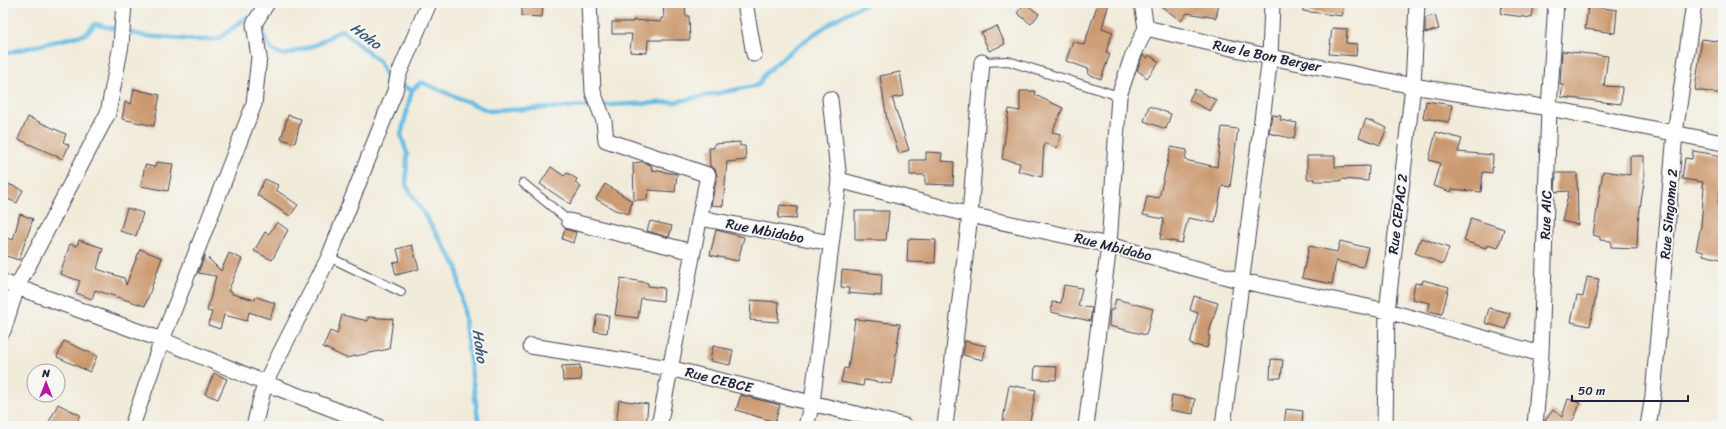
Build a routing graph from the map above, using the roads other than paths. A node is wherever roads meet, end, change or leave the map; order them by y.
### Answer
1 (267, 3) edge
2 (428, 3) edge
3 (589, 3) edge
4 (745, 3) edge
5 (1142, 3) edge
6 (1272, 3) edge
7 (1417, 3) edge
8 (1556, 3) edge
9 (1694, 3) edge
10 (123, 10) edge
11 (1146, 28) junction
12 (754, 54) dead end
13 (1270, 58) junction
14 (982, 62) joint
15 (1413, 86) junction
16 (1119, 96) junction
17 (830, 99) dead end
18 (1549, 108) junction
19 (1675, 133) junction
20 (1723, 143) edge
21 (839, 180) junction
22 (524, 183) dead end
23 (970, 215) junction
24 (700, 218) junction
25 (569, 221) joint
26 (831, 243) junction
27 (1109, 245) junction
28 (693, 252) junction
29 (329, 256) junction
30 (1242, 281) junction
31 (10, 284) edge
32 (401, 292) dead end
33 (1387, 311) junction
34 (3, 330) edge
35 (162, 340) junction
36 (531, 346) dead end
37 (1541, 354) junction
38 (669, 368) junction
39 (265, 383) junction
40 (812, 403) junction
41 (132, 426) edge
42 (254, 426) edge
43 (377, 426) edge
44 (659, 426) edge
45 (806, 426) edge
46 (905, 426) edge
47 (946, 426) edge
48 (1086, 426) edge
49 (1223, 426) edge
50 (1385, 426) edge
51 (1535, 426) edge
52 (1648, 426) edge

1 - 35 street
2 - 29 street
3 - 24 street
4 - 12 street
5 - 11 street
6 - 13 street
7 - 15 street, Rue CEPAC 2
8 - 18 street, Rue AIC
9 - 19 street, Rue Singoma 2
10 - 31 street
11 - 13 street, Rue le Bon Berger
11 - 16 street
13 - 15 street, Rue le Bon Berger
13 - 30 street
14 - 16 lane
14 - 23 street
15 - 18 street, Rue le Bon Berger
15 - 33 street, Rue CEPAC 2
16 - 27 street
17 - 21 street
18 - 19 street, Rue le Bon Berger
18 - 37 street, Rue AIC
19 - 20 street, Rue le Bon Berger
19 - 52 street, Rue Singoma 2
21 - 23 street, Rue Mbidabo
21 - 26 street
22 - 25 lane
23 - 27 street, Rue Mbidabo
23 - 47 street
24 - 26 street, Rue Mbidabo
24 - 28 street
25 - 28 street
26 - 40 street
27 - 30 street, Rue Mbidabo
27 - 48 street
28 - 38 street
29 - 32 lane
29 - 39 street
30 - 33 street, Rue Mbidabo
30 - 49 street
31 - 34 street
31 - 35 street
33 - 37 street, Rue Mbidabo
33 - 50 street, Rue CEPAC 2
35 - 39 street
35 - 41 street
36 - 38 street, Rue CEBCE
37 - 51 street, Rue AIC
38 - 40 street, Rue CEBCE
38 - 44 street
39 - 42 street
39 - 43 street
40 - 45 street
40 - 46 street, Rue CEBCE

